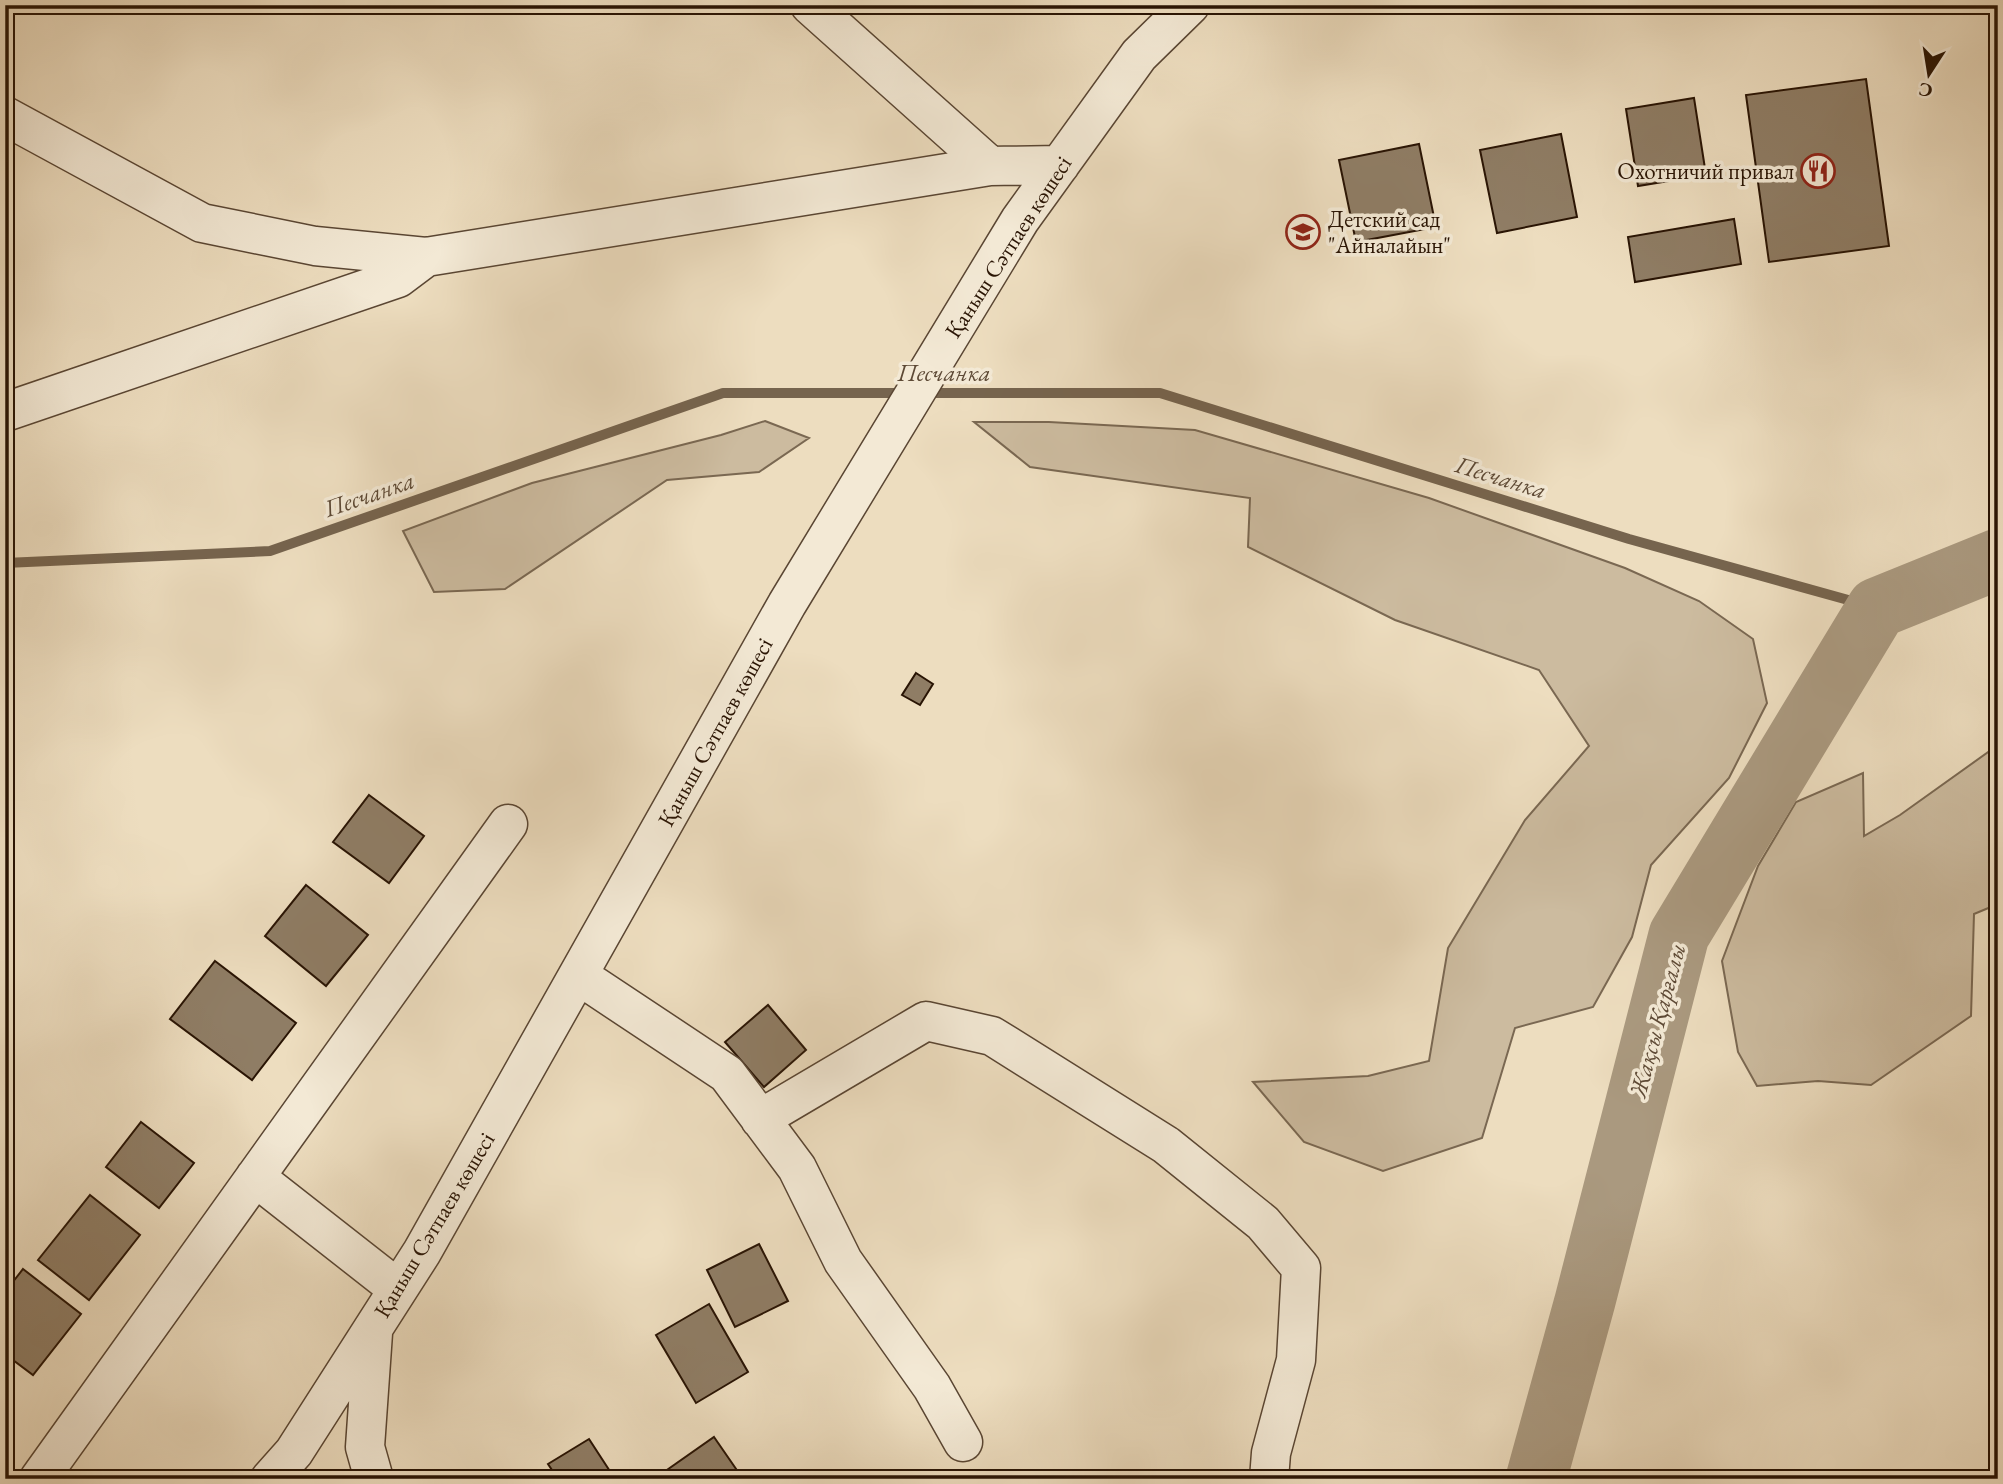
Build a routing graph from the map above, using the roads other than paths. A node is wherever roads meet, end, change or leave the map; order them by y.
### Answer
1 (810, 5) edge
2 (1190, 5) edge
3 (5, 116) edge
4 (1059, 165) junction
5 (990, 166) junction
6 (426, 257) junction
7 (5, 412) edge
8 (508, 824) dead end
9 (578, 975) junction
10 (760, 1119) junction
11 (255, 1177) junction
12 (398, 1289) junction
13 (373, 1328) junction
14 (963, 1442) dead end
15 (38, 1479) edge
16 (270, 1479) edge
17 (374, 1479) edge
18 (1269, 1479) edge

1 - 5 street
2 - 4 street, Қаныш Сәтпаев көшесі
3 - 6 street
4 - 5 street
4 - 9 street, Қаныш Сәтпаев көшесі
5 - 6 street
6 - 7 street
8 - 11 street
9 - 10 street
9 - 12 street, Қаныш Сәтпаев көшесі
10 - 14 street
10 - 18 street
11 - 12 street
11 - 15 street
12 - 13 street, Қаныш Сәтпаев көшесі
13 - 16 street, Қаныш Сәтпаев көшесі
13 - 17 street

